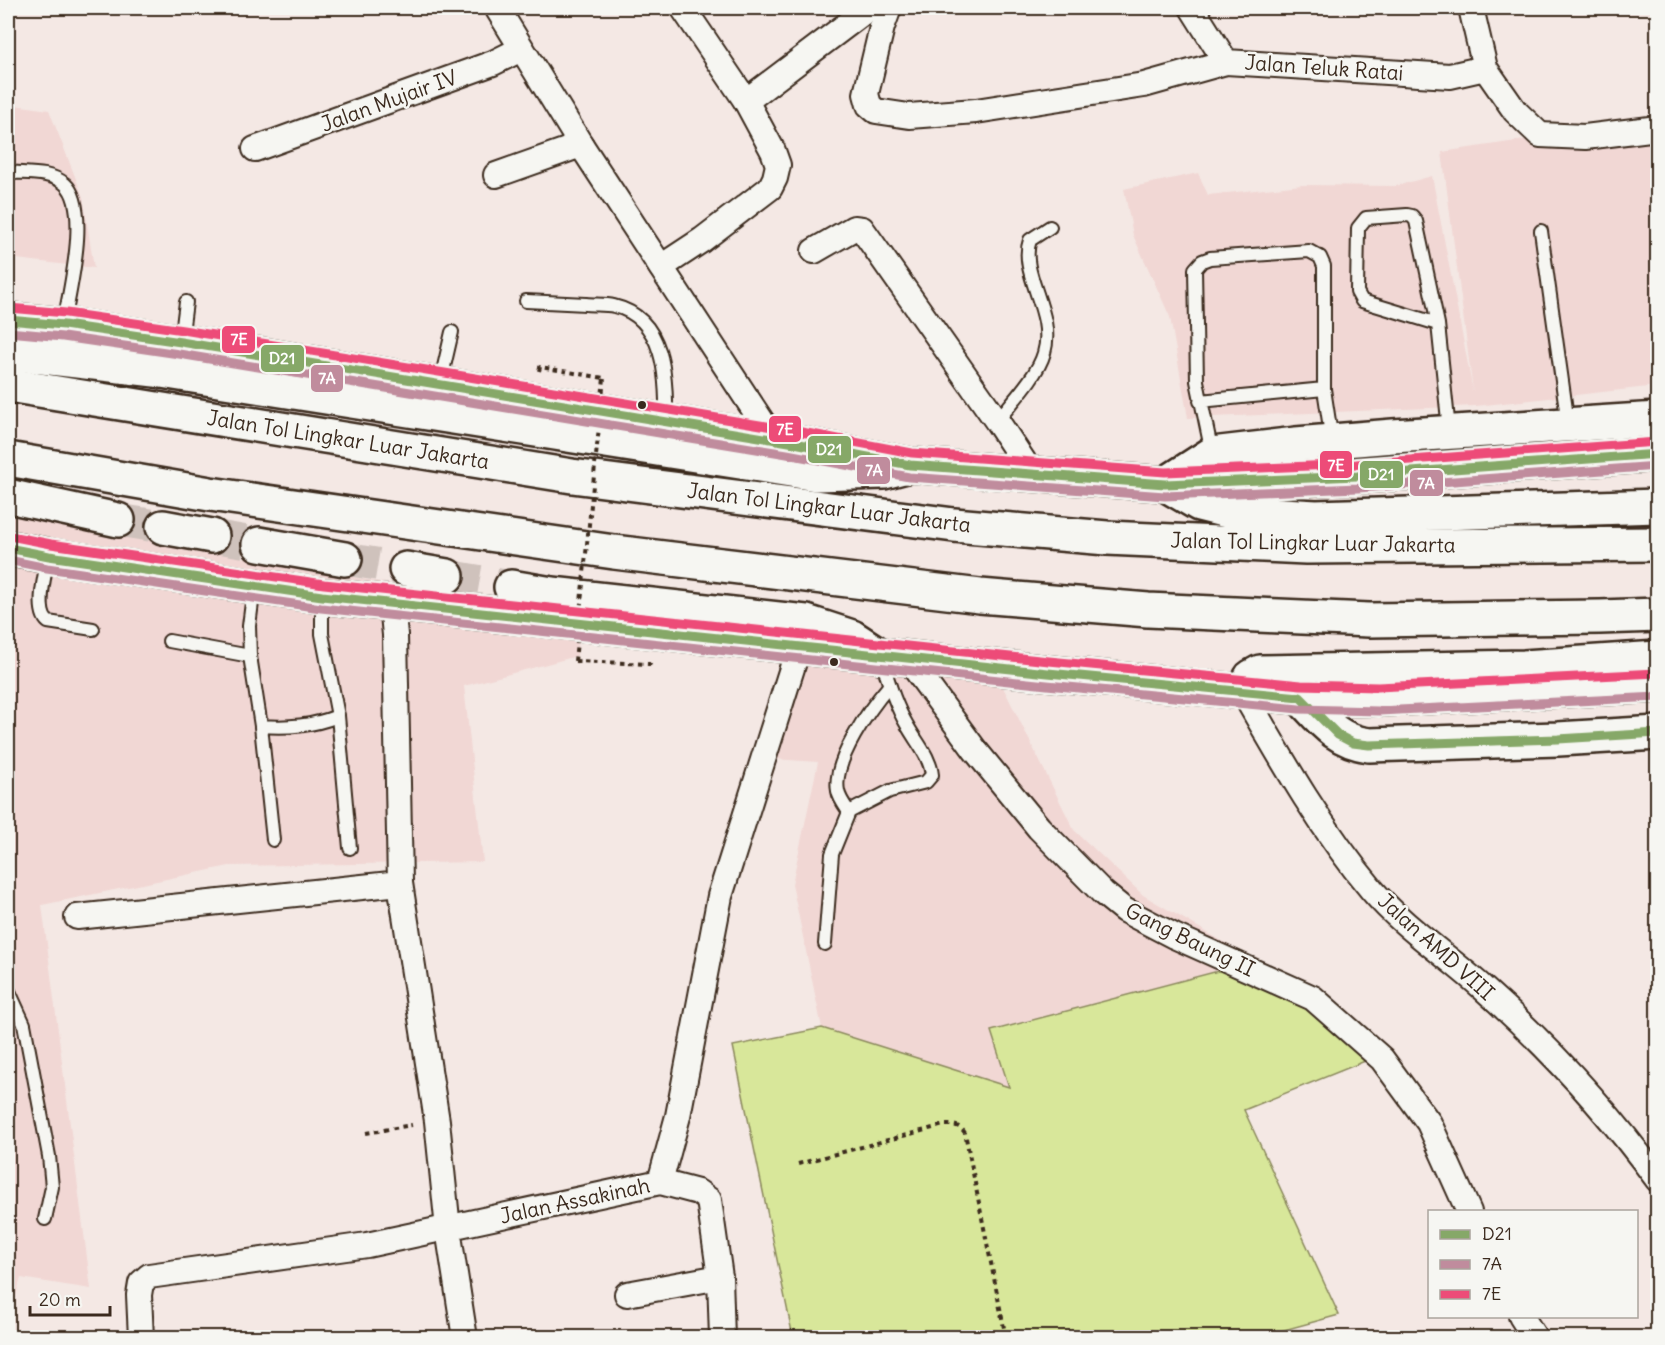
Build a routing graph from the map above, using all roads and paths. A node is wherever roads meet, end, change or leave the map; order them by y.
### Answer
1 (497, 8) edge
2 (683, 8) edge
3 (869, 8) edge
4 (889, 8) edge
5 (1192, 8) edge
6 (1471, 8) edge
7 (521, 49) junction
8 (1226, 62) junction
9 (1485, 68) junction
10 (746, 101) junction
11 (1658, 128) edge
12 (580, 145) junction
13 (255, 149) dead end
14 (8, 172) edge
15 (496, 176) dead end
16 (1050, 227) dead end
17 (1541, 231) dead end
18 (814, 251) dead end
19 (668, 263) junction
20 (526, 301) dead end
21 (186, 302) dead end
22 (8, 320) edge
23 (1438, 324) junction
24 (64, 325) junction
25 (452, 332) dead end
26 (181, 342) junction
27 (8, 353) edge
28 (540, 367) dead end
29 (8, 385) edge
30 (440, 385) junction
31 (1324, 389) junction
32 (1200, 401) junction
33 (1658, 419) edge
34 (997, 421) junction
35 (666, 423) junction
36 (1568, 425) junction
37 (1449, 433) junction
38 (774, 440) junction
39 (1332, 442) junction
40 (1212, 454) junction
41 (1658, 454) edge
42 (8, 459) edge
43 (910, 465) junction
44 (1032, 474) junction
45 (1165, 484) junction
46 (8, 496) edge
47 (1658, 506) edge
48 (118, 520) tunnel mouth
49 (163, 527) tunnel mouth
50 (212, 536) tunnel mouth
51 (259, 544) tunnel mouth
52 (1658, 544) edge
53 (8, 548) edge
54 (49, 556) junction
55 (345, 559) tunnel mouth
56 (406, 569) tunnel mouth
57 (447, 576) tunnel mouth
58 (254, 585) junction
59 (511, 587) tunnel mouth
60 (322, 596) junction
61 (392, 604) junction
62 (1658, 615) edge
63 (93, 629) dead end
64 (169, 641) dead end
65 (800, 646) junction
66 (250, 656) junction
67 (1658, 658) edge
68 (650, 664) dead end
69 (892, 667) junction
70 (1658, 685) edge
71 (1243, 692) junction
72 (1299, 697) junction
73 (338, 716) junction
74 (261, 726) junction
75 (1658, 733) edge
76 (849, 812) junction
77 (273, 840) dead end
78 (350, 848) dead end
79 (400, 883) junction
80 (77, 917) dead end
81 (825, 944) dead end
82 (8, 989) edge
83 (436, 1121) junction
84 (366, 1133) dead end
85 (798, 1164) dead end
86 (1653, 1166) edge
87 (660, 1182) junction
88 (1468, 1210) edge
89 (45, 1219) dead end
90 (448, 1228) junction
91 (720, 1277) junction
92 (627, 1294) dead end
93 (1522, 1318) edge
94 (141, 1338) edge
95 (465, 1338) edge
96 (722, 1338) edge
97 (1006, 1338) edge
98 (1535, 1338) edge

1 - 7 street
2 - 10 street
3 - 10 street
4 - 8 street
5 - 8 street, Jalan Teluk Ratai
6 - 9 street
7 - 12 street
7 - 13 street, Jalan Mujair IV
8 - 9 street, Jalan Teluk Ratai
9 - 11 street
10 - 19 street
12 - 15 street
12 - 19 street
14 - 24 lane
16 - 34 lane
17 - 36 lane
18 - 34 street
19 - 38 street
20 - 35 lane
21 - 26 lane
22 - 24 highway
23 - 23 lane
23 - 37 lane
24 - 26 highway
25 - 30 lane
26 - 30 highway
27 - 43 highway
28 - 68 path, bridge
29 - 52 highway, Jalan Tol Lingkar Luar Jakarta
30 - 35 highway
31 - 32 lane
31 - 32 lane
31 - 39 lane
32 - 40 lane
33 - 36 highway
34 - 44 street
35 - 38 highway
36 - 37 highway
37 - 39 highway
38 - 43 highway
39 - 40 highway
40 - 45 highway
41 - 45 highway
42 - 62 highway
43 - 44 highway
44 - 45 highway
45 - 47 highway
46 - 48 highway
49 - 50 highway
51 - 55 highway
53 - 54 highway
54 - 58 highway
54 - 63 lane
56 - 57 highway
58 - 60 highway
58 - 66 lane
59 - 69 highway
60 - 61 highway
60 - 73 lane
61 - 65 highway
61 - 79 street
64 - 66 lane
65 - 69 highway
65 - 87 street, Jalan Assakinah
66 - 74 lane
67 - 71 highway
69 - 71 highway
69 - 76 lane
69 - 76 lane
69 - 88 street, Gang Baung II
70 - 72 highway
71 - 72 highway
71 - 86 street, Jalan AMD VIII
72 - 75 highway
73 - 74 lane
73 - 78 lane
74 - 77 lane
76 - 81 lane
79 - 80 street
79 - 83 street
82 - 89 lane
83 - 84 path
83 - 90 street
85 - 97 path
87 - 90 street, Jalan Assakinah
87 - 91 street
90 - 94 street, Jalan Assakinah
90 - 95 street
91 - 92 street
91 - 96 street
93 - 98 street

